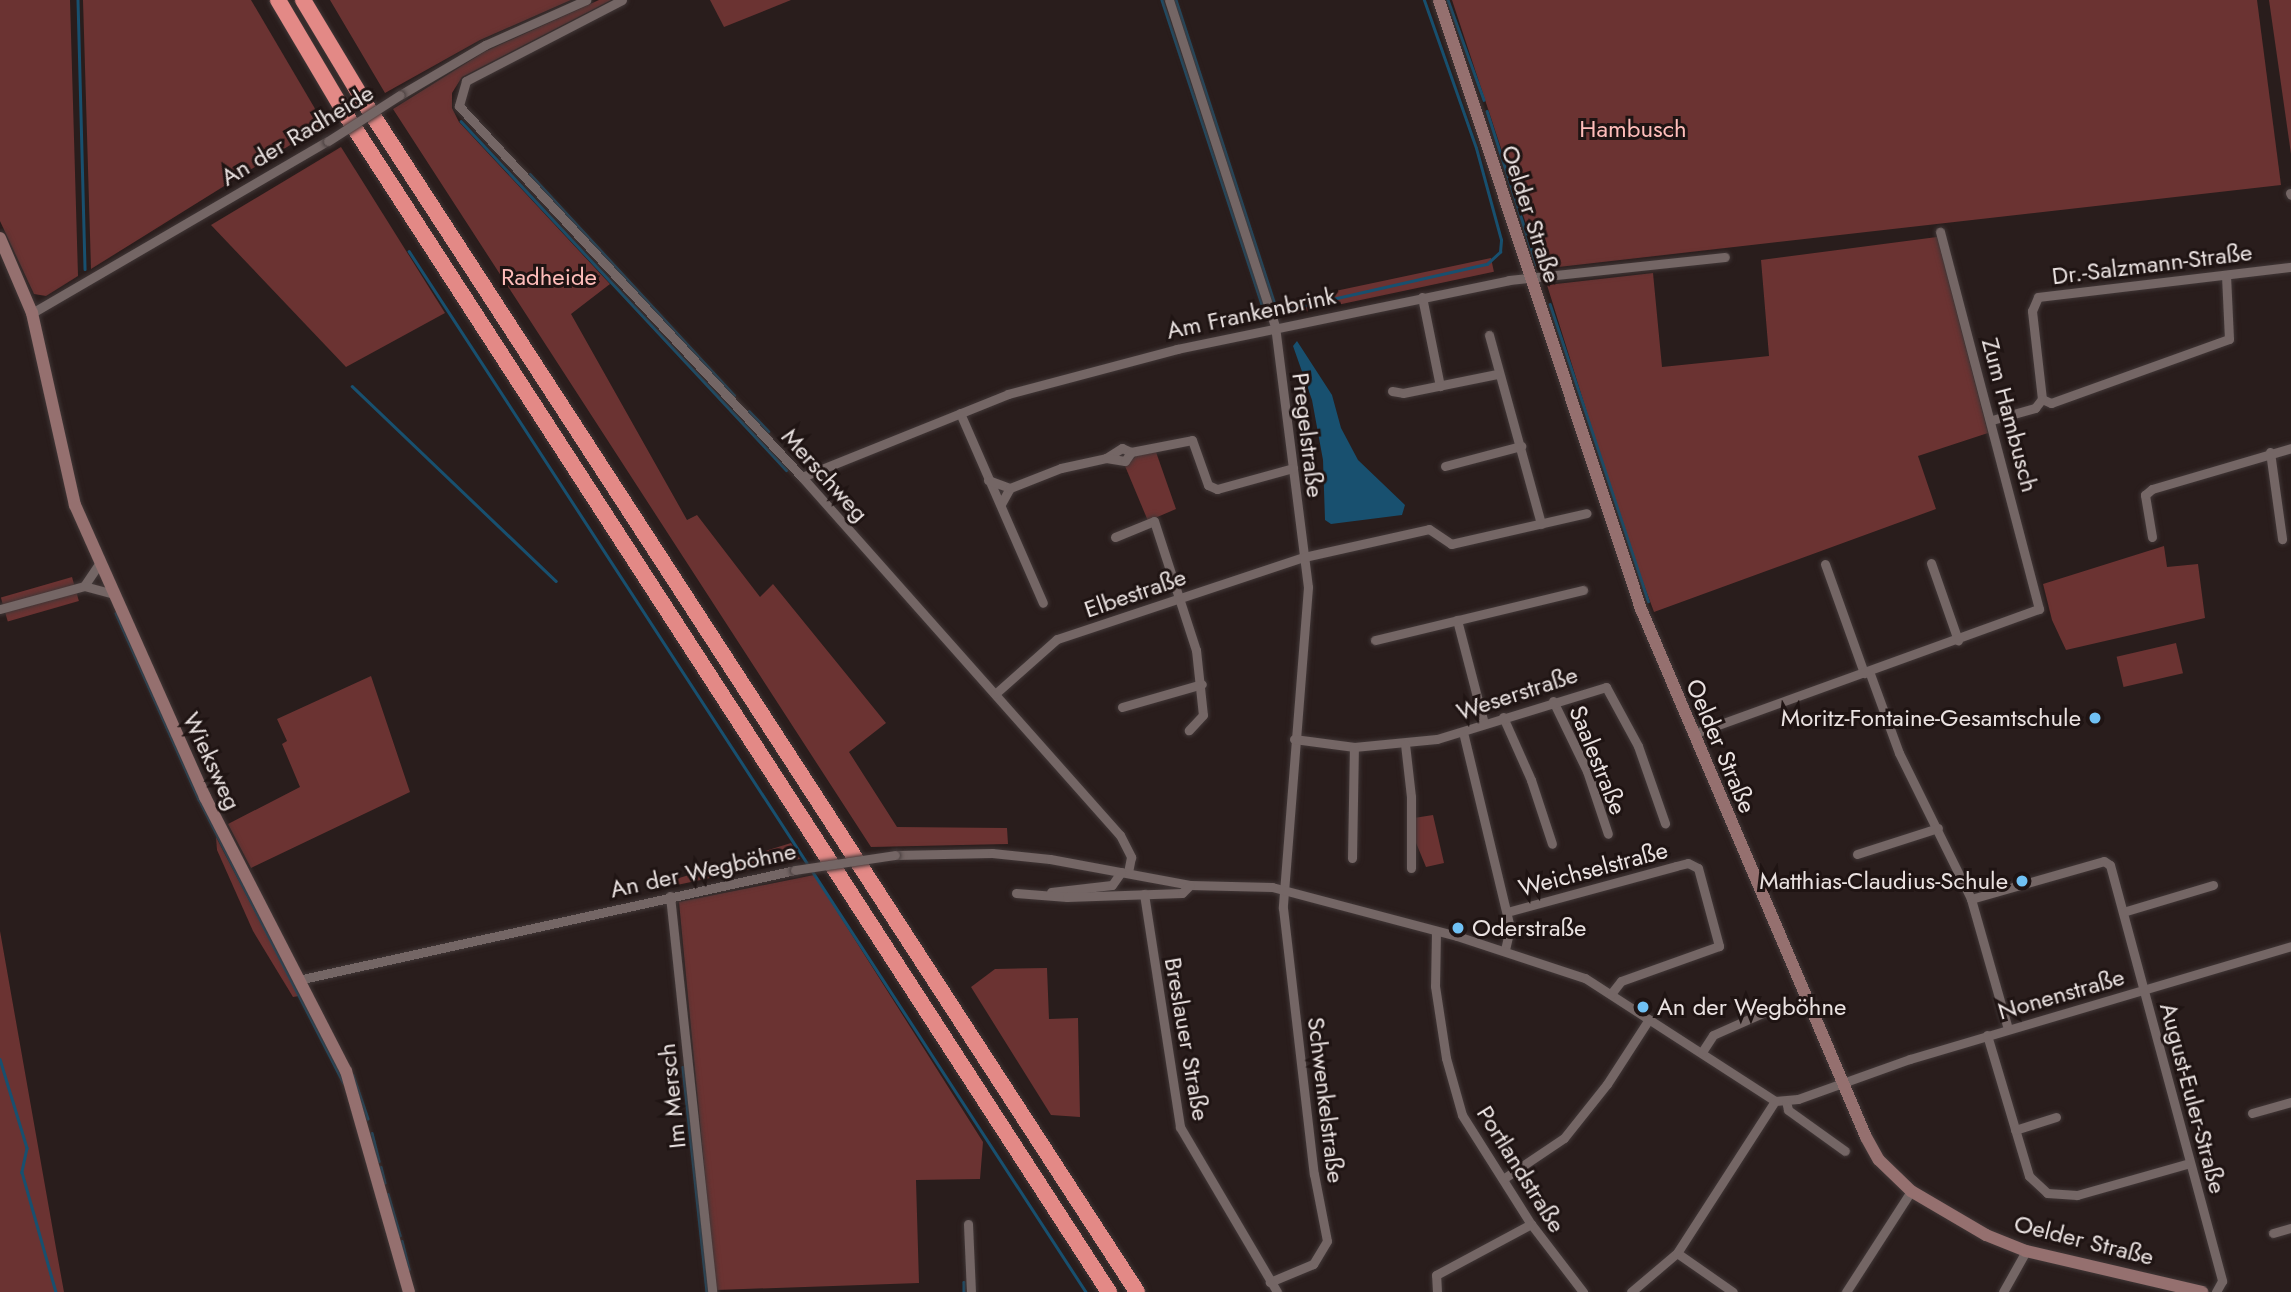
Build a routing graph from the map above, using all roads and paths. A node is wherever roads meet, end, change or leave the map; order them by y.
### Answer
1 (278, 0) edge
2 (303, 0) edge
3 (586, 0) edge
4 (622, 0) edge
5 (1169, 0) edge
6 (1439, 0) edge
7 (1940, 232) dead end
8 (0, 239) edge
9 (1725, 257) dead end
10 (2291, 267) edge
11 (2226, 275) junction
12 (1529, 278) junction
13 (1422, 298) junction
14 (32, 313) junction
15 (1275, 326) junction
16 (1489, 335) dead end
17 (1497, 374) junction
18 (1440, 386) junction
19 (1392, 391) dead end
20 (2042, 399) junction
21 (960, 413) junction
22 (1992, 420) junction
23 (1521, 446) junction
24 (2291, 448) edge
25 (2270, 452) junction
26 (1445, 466) dead end
27 (1293, 468) junction
28 (802, 477) junction
29 (988, 480) junction
30 (1010, 488) junction
31 (1001, 504) junction
32 (1587, 513) dead end
33 (1541, 524) junction
34 (1115, 537) dead end
35 (2151, 537) dead end
36 (2282, 539) dead end
37 (1304, 557) junction
38 (100, 562) junction
39 (1825, 564) dead end
40 (1931, 564) dead end
41 (83, 586) junction
42 (1583, 590) dead end
43 (114, 594) junction
44 (1180, 598) junction
45 (1043, 603) dead end
46 (0, 609) edge
47 (1457, 620) junction
48 (1375, 640) dead end
49 (1958, 640) junction
50 (1866, 672) junction
51 (1202, 684) junction
52 (995, 694) junction
53 (1553, 701) junction
54 (1122, 707) dead end
55 (1503, 718) junction
56 (1484, 724) junction
57 (1189, 730) dead end
58 (1463, 732) junction
59 (1693, 734) junction
60 (1293, 739) junction
61 (1405, 744) junction
62 (1354, 747) junction
63 (1665, 822) dead end
64 (1938, 828) junction
65 (1608, 834) dead end
66 (1552, 844) dead end
67 (1857, 854) dead end
68 (1352, 858) dead end
69 (1410, 868) dead end
70 (1125, 872) junction
71 (1190, 884) junction
72 (2213, 885) dead end
73 (1284, 889) junction
74 (1016, 893) dead end
75 (1044, 894) junction
76 (1144, 894) junction
77 (670, 896) junction
78 (1970, 899) junction
79 (1507, 912) junction
80 (2123, 912) junction
81 (1436, 931) junction
82 (2291, 946) edge
83 (1505, 950) junction
84 (298, 980) junction
85 (2144, 989) junction
86 (1611, 994) junction
87 (1765, 1012) dead end
88 (1649, 1019) junction
89 (2008, 1030) junction
90 (1987, 1035) junction
91 (1702, 1052) junction
92 (1843, 1081) junction
93 (1775, 1101) junction
94 (1786, 1101) junction
95 (2291, 1102) edge
96 (2252, 1113) dead end
97 (2056, 1117) dead end
98 (2015, 1130) junction
99 (1844, 1151) dead end
100 (2190, 1163) junction
101 (1503, 1179) junction
102 (1910, 1191) junction
103 (968, 1224) dead end
104 (1531, 1224) junction
105 (2291, 1228) edge
106 (2273, 1233) dead end
107 (2026, 1251) junction
108 (1677, 1253) junction
109 (1270, 1282) junction
110 (408, 1292) edge
111 (712, 1292) edge
112 (971, 1292) edge
113 (1109, 1292) edge
114 (1137, 1292) edge
115 (1276, 1292) edge
116 (1437, 1292) edge
117 (1583, 1292) edge
118 (1631, 1292) edge
119 (1733, 1292) edge
120 (1846, 1292) edge
121 (2003, 1292) edge
122 (2202, 1292) edge
123 (2216, 1292) edge

1 - 113 highway
2 - 114 highway
3 - 14 street, An der Radheide, bridge
4 - 28 street, Merschweg
5 - 15 street, Pregelstraße
6 - 12 street, Oelder Straße
7 - 22 street, Zum Hambusch
8 - 14 street, Wieksweg
9 - 12 street, Am Frankenbrink
10 - 11 street, Dr.-Salzmann-Straße
11 - 20 street
11 - 20 street, Dr.-Salzmann-Straße
12 - 13 street, Am Frankenbrink
12 - 59 street, Oelder Straße
13 - 15 street, Am Frankenbrink
13 - 18 street
14 - 38 street, Wieksweg
15 - 21 street, Am Frankenbrink
15 - 27 street, Pregelstraße
16 - 17 street
17 - 18 street
17 - 23 street
18 - 19 street
20 - 22 street
21 - 28 street, Am Frankenbrink
21 - 29 street
22 - 49 street, Zum Hambusch
23 - 26 street
23 - 33 street
24 - 25 street
25 - 35 street
25 - 36 street
27 - 30 street
27 - 37 street, Pregelstraße
28 - 52 street, Merschweg
29 - 30 street
29 - 31 street
30 - 31 street
31 - 45 street
32 - 33 street, Elbestraße
33 - 37 street, Elbestraße
34 - 44 street
37 - 44 street, Elbestraße
37 - 60 street, Pregelstraße
38 - 41 street
38 - 43 street, Wieksweg
39 - 50 street
40 - 49 street
41 - 43 street
41 - 46 street
42 - 47 street
43 - 84 street, Wieksweg
44 - 51 street
44 - 52 street, Elbestraße
47 - 48 street
47 - 56 street
49 - 50 street
50 - 59 street
50 - 64 street
51 - 54 street
51 - 57 street
52 - 70 street, Merschweg
53 - 55 street, Weserstraße
53 - 63 street, Weserstraße
53 - 65 street, Saalestraße
55 - 56 street, Weserstraße
55 - 66 street
56 - 58 street, Weserstraße
58 - 61 street, Weserstraße
58 - 79 street
59 - 92 street, Oelder Straße
60 - 62 street, Weserstraße
60 - 73 street, Pregelstraße
61 - 62 street, Weserstraße
61 - 69 street
62 - 68 street
64 - 67 street
64 - 78 street
70 - 71 street, An der Wegböhne
70 - 75 street, An der Wegböhne
70 - 77 street, An der Wegböhne, bridge
71 - 73 street, An der Wegböhne
71 - 76 street, An der Wegböhne
72 - 80 street
73 - 81 street, An der Wegböhne
73 - 109 street, Schwenkelstraße
74 - 75 street, An der Wegböhne
75 - 76 street, An der Wegböhne
76 - 109 street, Breslauer Straße
77 - 84 street, An der Wegböhne
77 - 111 street, Im Mersch
78 - 80 street, August-Euler-Straße
78 - 89 street
79 - 83 street
79 - 86 street, Weichselstraße
80 - 85 street, August-Euler-Straße
81 - 83 street, An der Wegböhne
81 - 101 street, Portlandstraße
82 - 85 street, Nonenstraße
83 - 86 street, An der Wegböhne
84 - 110 street, Wieksweg
85 - 89 street, Nonenstraße
85 - 100 street, August-Euler-Straße
86 - 88 street, An der Wegböhne
87 - 91 street
88 - 91 street, An der Wegböhne
88 - 101 street
89 - 90 street, Nonenstraße
90 - 92 street, Nonenstraße
90 - 98 street
91 - 93 street, An der Wegböhne
92 - 94 street
92 - 102 street, Oelder Straße
93 - 94 street
93 - 108 street
94 - 99 street
95 - 96 street
97 - 98 street
98 - 100 street
100 - 123 street, August-Euler-Straße
101 - 104 street, Portlandstraße
102 - 107 street, Oelder Straße
102 - 120 street
103 - 112 street
104 - 116 street
104 - 117 street, Portlandstraße
105 - 106 street
107 - 121 street
107 - 122 street, Oelder Straße
108 - 118 street
108 - 119 street
109 - 115 street, Breslauer Straße

